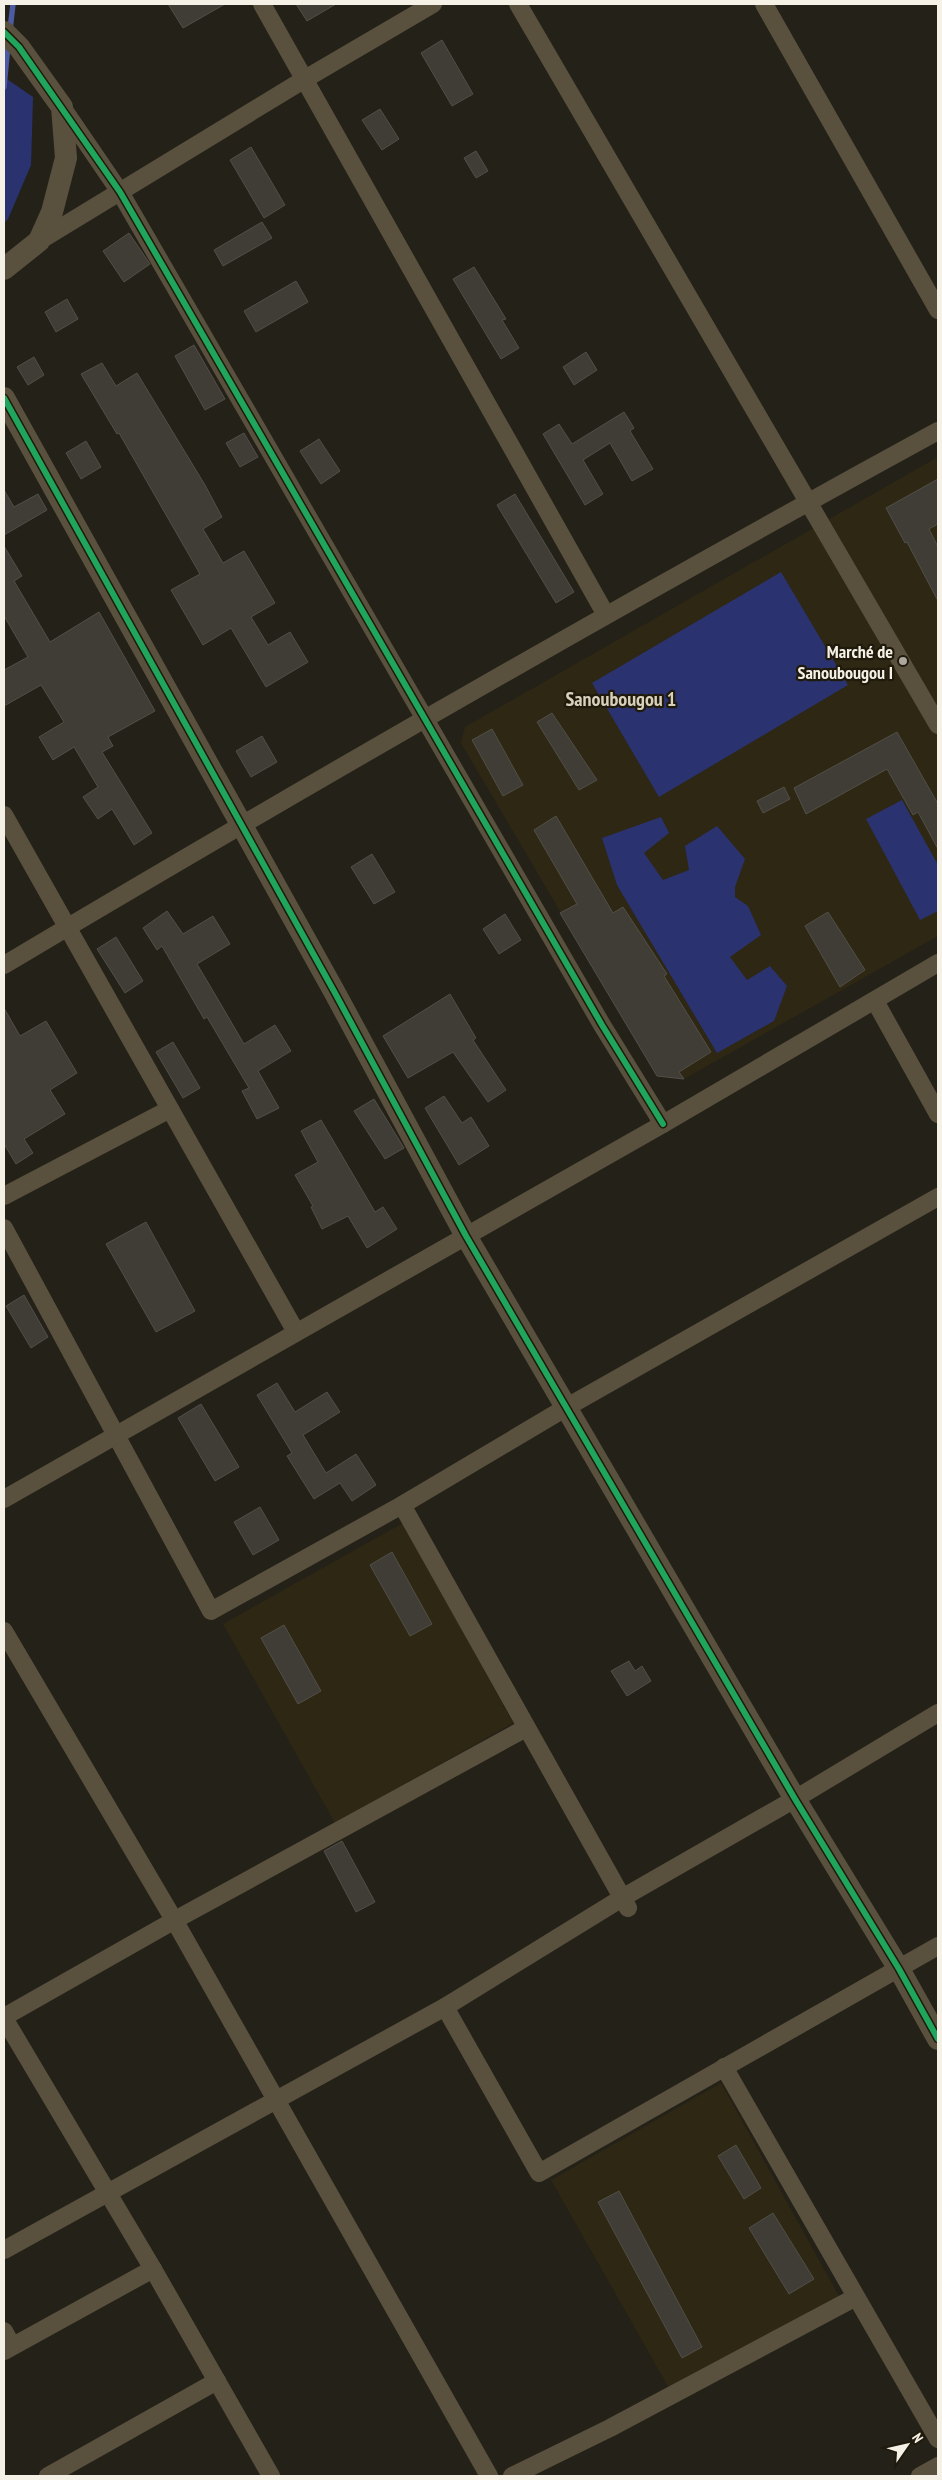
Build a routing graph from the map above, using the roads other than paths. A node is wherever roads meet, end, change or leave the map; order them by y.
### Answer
1 (262, 4) edge
2 (433, 4) edge
3 (518, 4) edge
4 (764, 4) edge
5 (12, 39) edge
6 (305, 78) junction
7 (62, 107) junction
8 (120, 192) junction
9 (39, 241) junction
10 (4, 269) edge
11 (938, 310) edge
12 (4, 398) edge
13 (938, 431) edge
14 (808, 502) junction
15 (606, 614) junction
16 (427, 719) junction
17 (938, 725) edge
18 (4, 815) edge
19 (241, 824) junction
20 (68, 927) junction
21 (938, 963) edge
22 (4, 965) edge
23 (875, 1001) junction
24 (170, 1109) junction
25 (938, 1114) edge
26 (663, 1124) junction
27 (4, 1196) edge
28 (938, 1197) edge
29 (4, 1228) edge
30 (466, 1236) junction
31 (296, 1332) junction
32 (567, 1407) junction
33 (116, 1436) junction
34 (4, 1498) edge
35 (402, 1506) junction
36 (4, 1631) edge
37 (938, 1712) edge
38 (526, 1728) junction
39 (795, 1799) junction
40 (625, 1903) junction
41 (175, 1920) junction
42 (938, 1946) edge
43 (899, 1969) junction
44 (445, 2007) junction
45 (4, 2018) edge
46 (938, 2039) edge
47 (724, 2067) junction
48 (276, 2099) junction
49 (108, 2192) junction
50 (4, 2250) edge
51 (153, 2269) junction
52 (856, 2296) junction
53 (7, 2343) edge
54 (216, 2381) junction
55 (938, 2439) edge
56 (938, 2466) edge
57 (48, 2476) edge
58 (270, 2476) edge
59 (489, 2476) edge
60 (512, 2476) edge
61 (920, 2476) edge

1 - 6 street
2 - 6 street
3 - 14 street
4 - 11 street
5 - 7 street
6 - 8 street
6 - 15 street
7 - 8 street
7 - 9 street
8 - 9 street
8 - 16 street
9 - 10 street
12 - 19 street
13 - 14 street
14 - 15 street
14 - 17 street
15 - 16 street
16 - 19 street
16 - 26 street
18 - 20 street
19 - 20 street
19 - 30 street
20 - 22 street
20 - 24 street
21 - 23 street
23 - 25 street
23 - 26 street
24 - 27 street
24 - 31 street
26 - 30 street
28 - 32 street
29 - 33 street
30 - 31 street
30 - 32 street
31 - 33 street
32 - 35 street
32 - 39 street
33 - 34 street
33 - 35 street
35 - 38 street
36 - 41 street
37 - 39 street
38 - 40 street
38 - 41 street
39 - 40 street
39 - 43 street
40 - 44 street
41 - 45 street
41 - 48 street
42 - 43 street
43 - 46 street
43 - 47 street
44 - 47 street
44 - 48 street
45 - 49 street
47 - 52 street
48 - 49 street
48 - 59 street
49 - 50 street
49 - 51 street
51 - 53 street
51 - 54 street
52 - 55 street
52 - 60 street
54 - 57 street
54 - 58 street
56 - 61 street

